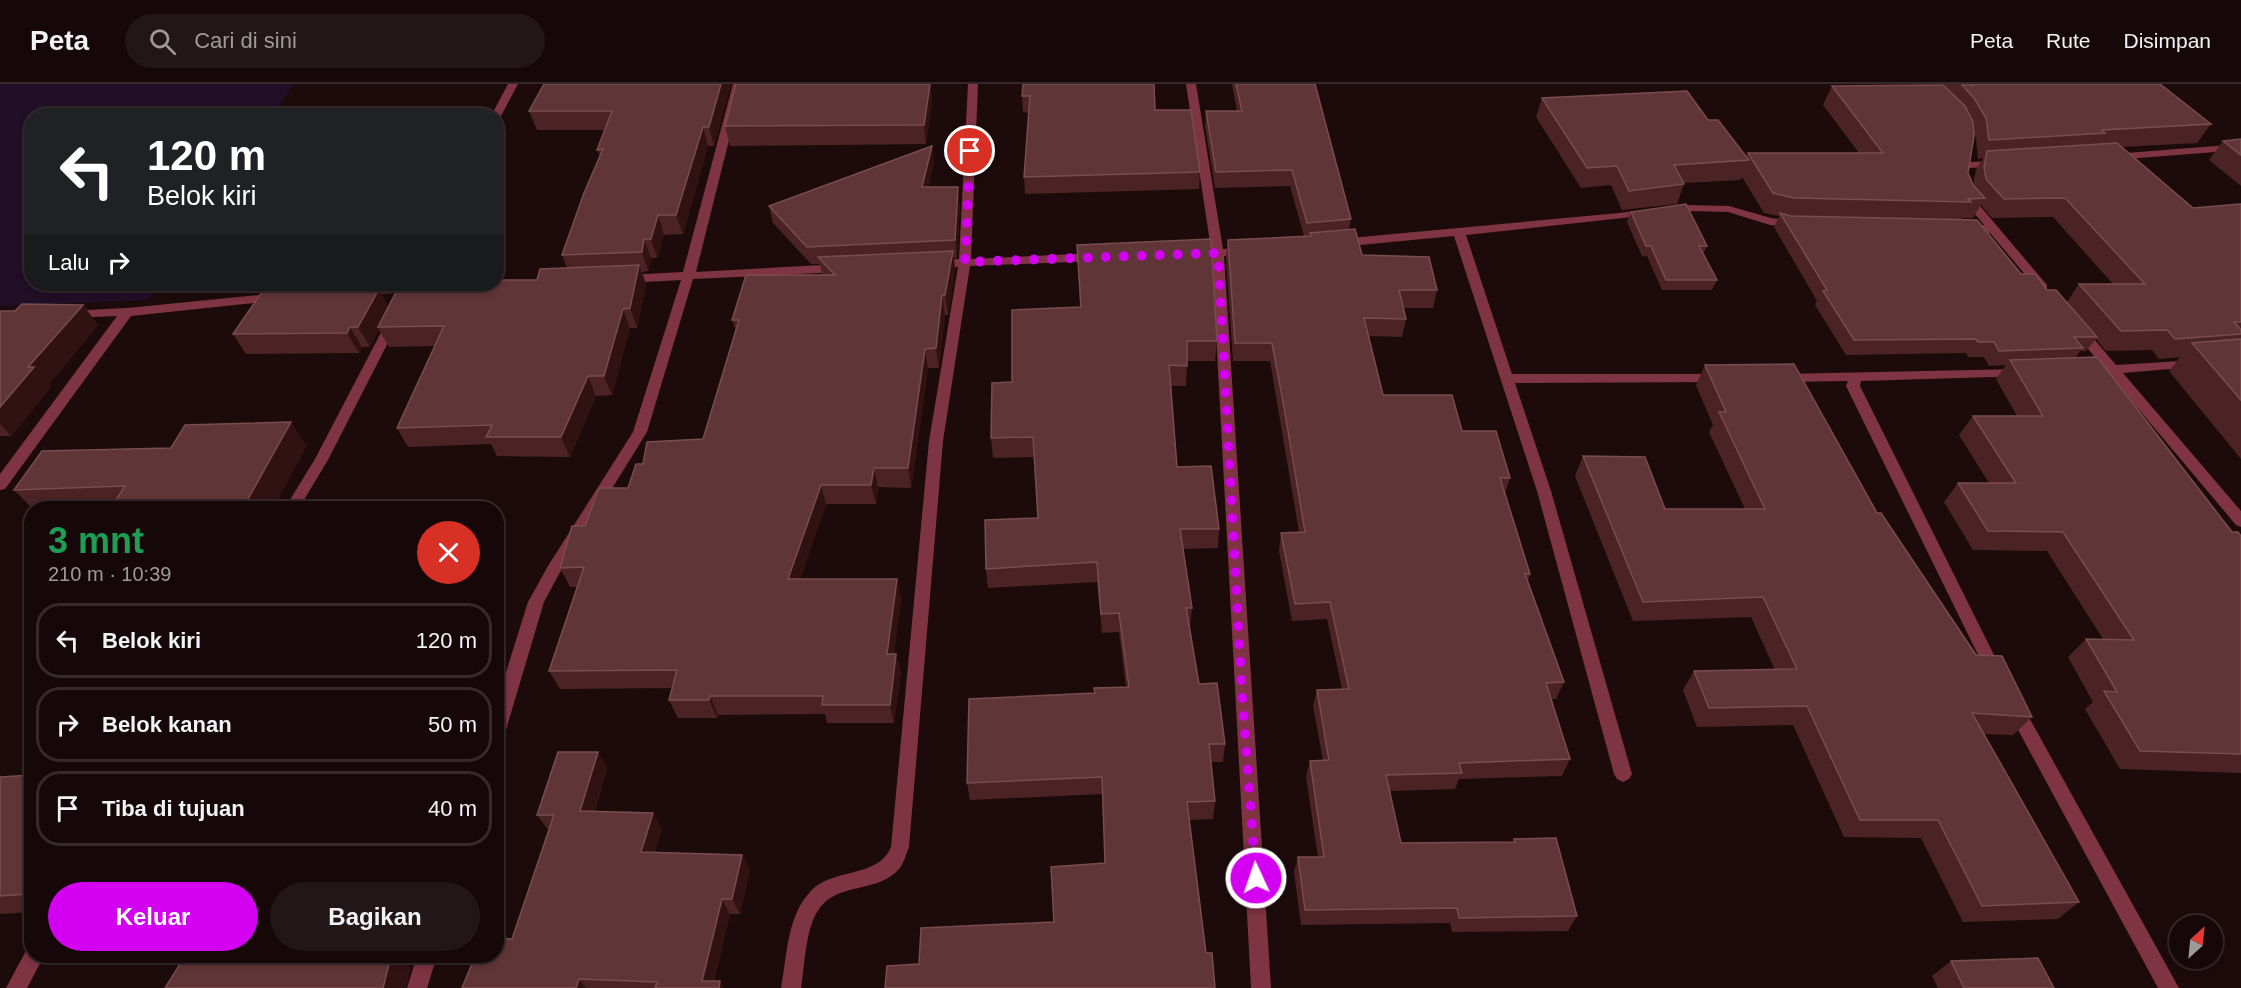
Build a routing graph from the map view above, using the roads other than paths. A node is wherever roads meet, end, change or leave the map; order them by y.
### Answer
1 (513, 84) edge
2 (738, 84) edge
3 (973, 84) edge
4 (1191, 84) edge
5 (500, 108) edge
6 (2241, 147) edge
7 (1971, 151) edge
8 (2099, 158) edge
9 (2016, 163) edge
10 (1969, 165) junction
11 (1815, 225) edge
12 (1948, 228) edge
13 (1993, 230) junction
14 (1459, 232) junction
15 (1321, 244) edge
16 (1264, 249) edge
17 (1218, 253) junction
18 (1184, 254) edge
19 (1114, 257) edge
20 (965, 262) junction
21 (919, 264) edge
22 (849, 268) edge
23 (688, 277) junction
24 (616, 279) edge
25 (355, 291) edge
26 (408, 291) edge
27 (344, 292) edge
28 (290, 296) edge
29 (2053, 300) edge
30 (127, 312) junction
31 (58, 314) edge
32 (2068, 318) edge
33 (2206, 362) edge
34 (2113, 370) junction
35 (2078, 372) edge
36 (2031, 373) edge
37 (1727, 378) edge
38 (1774, 378) edge
39 (1855, 378) junction
40 (1506, 379) junction
41 (6, 469) edge
42 (0, 485) edge
43 (296, 501) edge
44 (2241, 521) edge
45 (504, 707) edge
46 (1623, 774) dead end
47 (30, 963) edge
48 (425, 963) edge
49 (16, 988) edge
50 (417, 988) edge
51 (791, 988) edge
52 (1261, 988) edge
53 (2169, 988) edge

1 - 5 street
2 - 23 street
3 - 20 street
4 - 17 street
6 - 8 street
7 - 10 street
9 - 10 street
10 - 13 street
11 - 14 street
12 - 13 street
13 - 29 street
14 - 15 street
14 - 40 street
16 - 17 street
17 - 18 street
17 - 52 street
19 - 20 street
20 - 21 street
20 - 51 street
22 - 23 street
23 - 24 street
23 - 45 street
25 - 27 street
26 - 43 street
28 - 30 street
30 - 31 street
30 - 41 street
32 - 34 street
33 - 34 street
34 - 35 street
34 - 44 street
36 - 39 street
37 - 40 street
38 - 39 street
39 - 53 street
40 - 46 street
41 - 42 street
47 - 49 street
48 - 50 street

